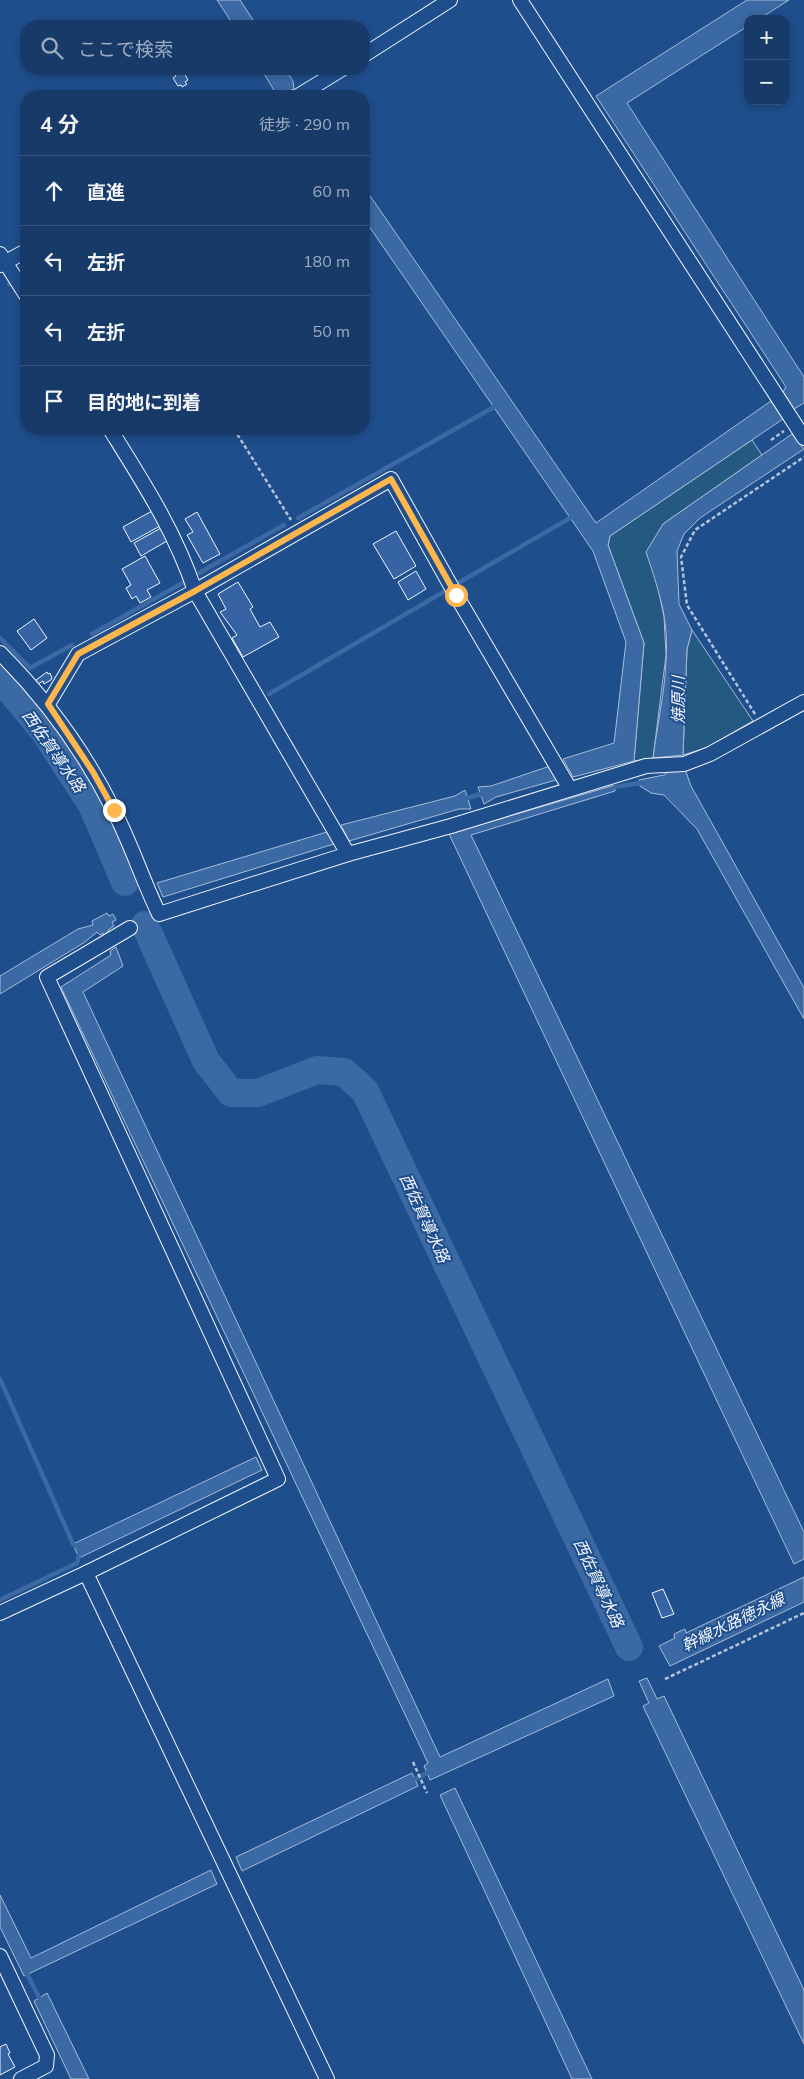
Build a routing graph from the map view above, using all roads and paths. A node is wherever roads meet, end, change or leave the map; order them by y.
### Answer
1 (450, 0) edge
2 (520, 0) edge
3 (370, 51) edge
4 (332, 75) edge
5 (308, 90) edge
6 (20, 259) edge
7 (11, 272) edge
8 (114, 435) edge
9 (238, 435) edge
10 (804, 438) edge
11 (804, 457) edge
12 (298, 532) junction
13 (195, 591) junction
14 (0, 653) edge
15 (804, 702) edge
16 (48, 704) junction
17 (763, 726) junction
18 (570, 789) junction
19 (341, 843) junction
20 (130, 928) dead end
21 (86, 1573) junction
22 (804, 1612) edge
23 (0, 1613) edge
24 (665, 1679) dead end
25 (413, 1762) dead end
26 (427, 1793) dead end
27 (0, 1956) edge
28 (21, 2079) edge
29 (328, 2079) edge

1 - 3 street
2 - 10 street
4 - 5 street
6 - 7 street
8 - 13 street
9 - 12 path
11 - 17 path
12 - 13 street
12 - 18 street
13 - 16 street
13 - 19 street
14 - 16 street
15 - 17 street
16 - 19 street
17 - 18 street
18 - 19 street
20 - 21 street
21 - 23 street
21 - 29 street
22 - 24 path
25 - 26 path
27 - 28 street

